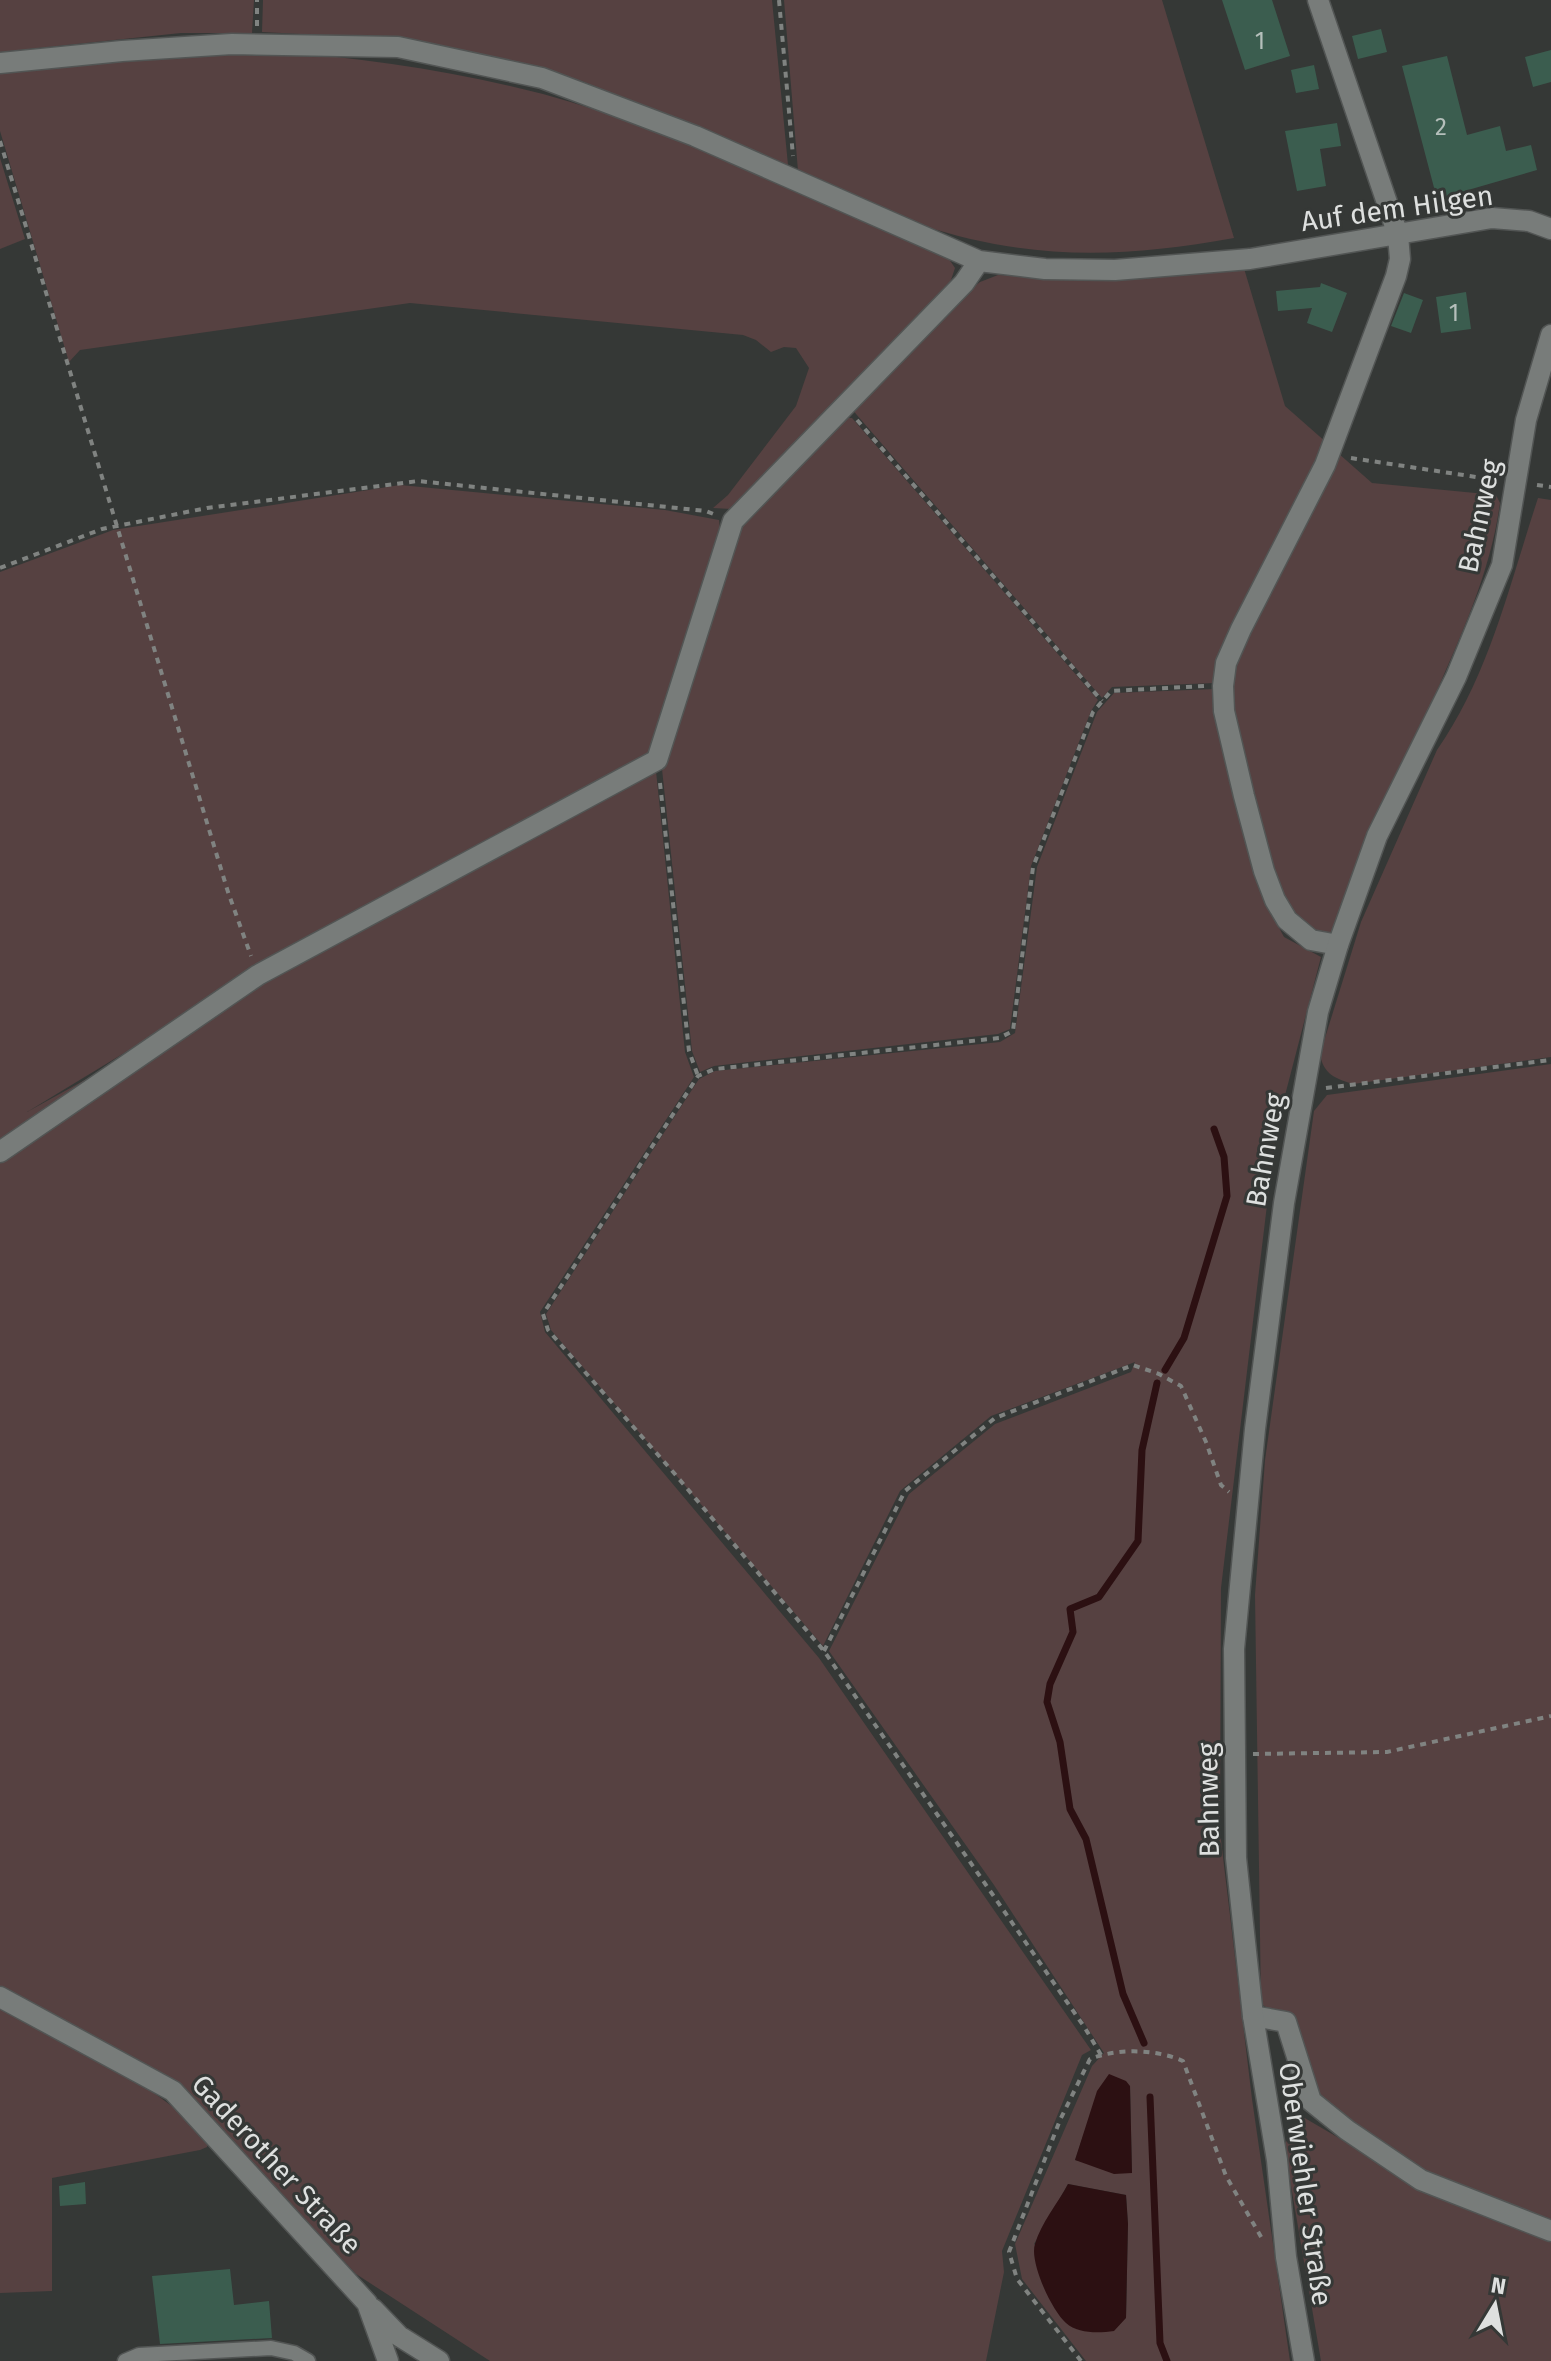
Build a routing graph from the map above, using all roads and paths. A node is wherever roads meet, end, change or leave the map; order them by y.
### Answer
1 (779, 0) edge
2 (1318, 0) edge
3 (0, 63) edge
4 (0, 141) edge
5 (792, 179) junction
6 (1551, 229) edge
7 (1398, 235) junction
8 (979, 261) junction
9 (1551, 335) edge
10 (845, 406) junction
11 (1329, 455) junction
12 (1517, 483) junction
13 (1551, 487) edge
14 (733, 521) junction
15 (117, 526) junction
16 (0, 568) edge
17 (1223, 686) junction
18 (1102, 701) junction
19 (657, 760) junction
20 (1338, 945) junction
21 (258, 975) junction
22 (1551, 1060) edge
23 (698, 1076) junction
24 (1304, 1090) junction
25 (0, 1152) edge
26 (1247, 1506) junction
27 (824, 1651) junction
28 (1551, 1716) edge
29 (1234, 1755) junction
30 (0, 1997) edge
31 (1253, 2016) junction
32 (1101, 2055) junction
33 (1551, 2231) edge
34 (1286, 2257) junction
35 (367, 2303) junction
36 (125, 2361) edge
37 (308, 2361) edge
38 (388, 2361) edge
39 (439, 2361) edge
40 (1081, 2361) edge
41 (1304, 2361) edge

1 - 5 path
2 - 7 street
3 - 5 street, Auf dem Hilgen
4 - 15 path
5 - 8 street, Auf dem Hilgen
6 - 7 street, Auf dem Hilgen
7 - 8 street, Auf dem Hilgen
7 - 11 street
8 - 10 street
9 - 12 street, Bahnweg
10 - 14 street
10 - 18 path
11 - 12 path
11 - 17 street
12 - 13 path
12 - 20 street, Bahnweg
14 - 15 path
14 - 19 street
15 - 16 path
15 - 21 path
17 - 18 path
17 - 20 street
18 - 23 path
19 - 21 street
19 - 23 path
20 - 24 street, Bahnweg
21 - 25 street
22 - 24 path
23 - 27 path
24 - 26 street, Bahnweg
26 - 27 path
26 - 29 street, Bahnweg
27 - 32 path
28 - 29 path
29 - 31 street, Bahnweg
30 - 35 street, Gaderother Straße
31 - 33 street
31 - 34 street, Oberwiehler Straße
32 - 34 path
32 - 40 path
34 - 41 street, Oberwiehler Straße
35 - 38 street, Gaderother Straße
35 - 39 street
36 - 37 lane

